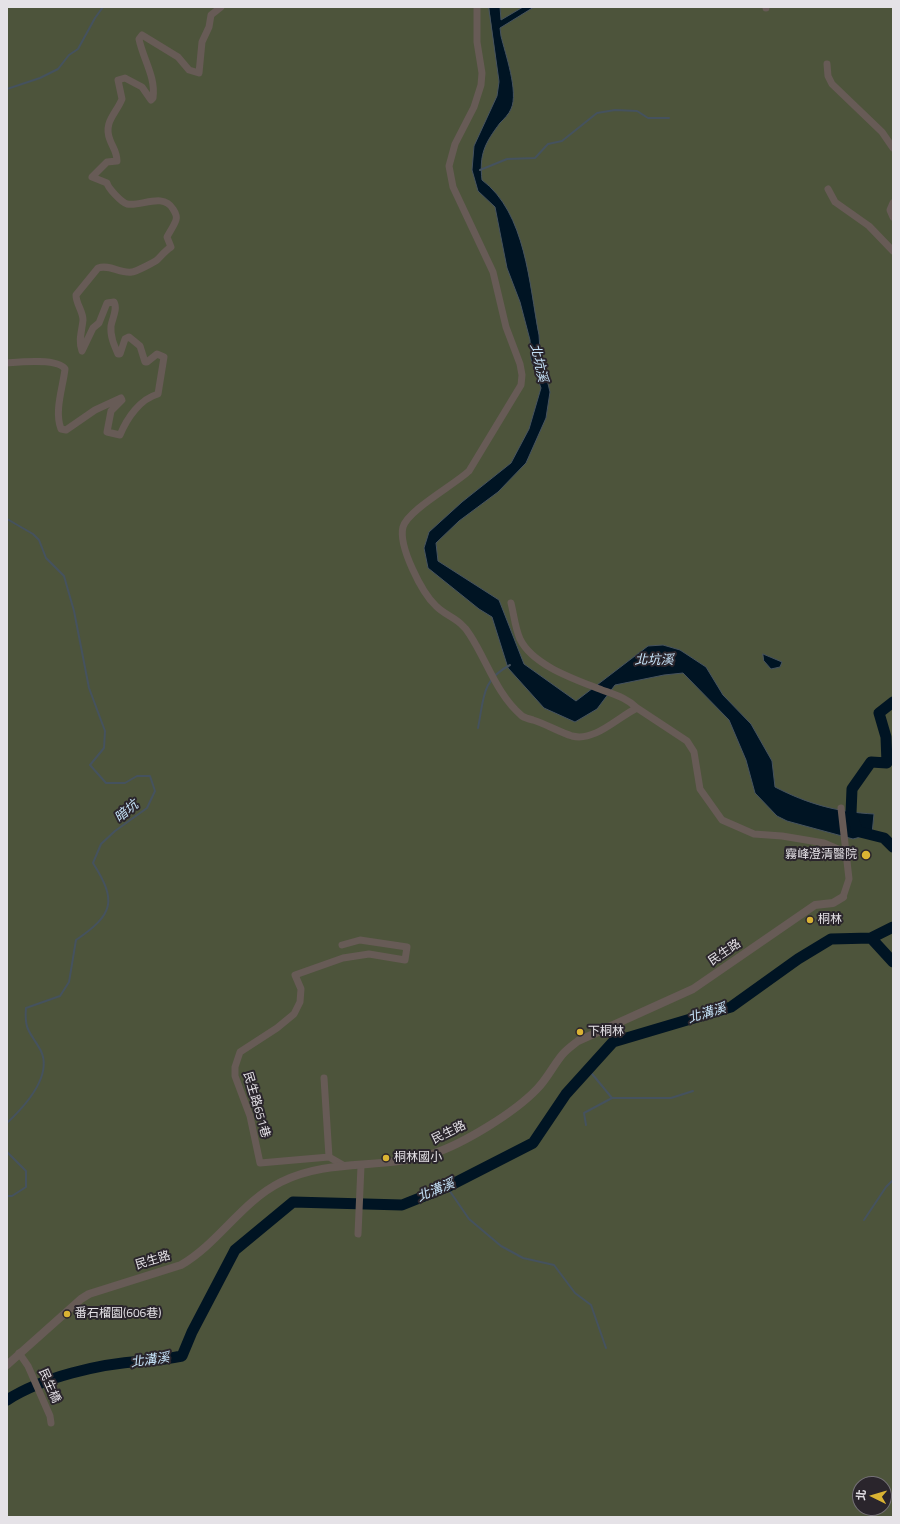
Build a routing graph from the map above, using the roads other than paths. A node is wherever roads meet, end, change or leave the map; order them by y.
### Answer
1 (221, 7) edge
2 (477, 7) edge
3 (827, 64) dead end
4 (893, 148) edge
5 (828, 190) dead end
6 (893, 203) edge
7 (893, 217) edge
8 (893, 251) edge
9 (7, 363) edge
10 (511, 603) dead end
11 (637, 708) junction
12 (841, 808) dead end
13 (844, 852) junction
14 (843, 897) joint
15 (342, 945) dead end
16 (324, 1078) dead end
17 (329, 1157) junction
18 (343, 1165) junction
19 (361, 1166) junction
20 (358, 1231) dead end
21 (19, 1353) junction
22 (7, 1364) edge
23 (51, 1420) dead end

1 - 9 street
2 - 11 street
3 - 4 street
5 - 8 street
6 - 7 street
10 - 11 street
11 - 13 street
12 - 13 street
13 - 14 street
14 - 19 street, 民生路
15 - 17 street, 民生路651巷
16 - 17 street
17 - 18 street
18 - 19 street, 民生路
18 - 21 street, 民生路
19 - 20 street
21 - 22 street, 民生路
21 - 23 street, 民生橋

